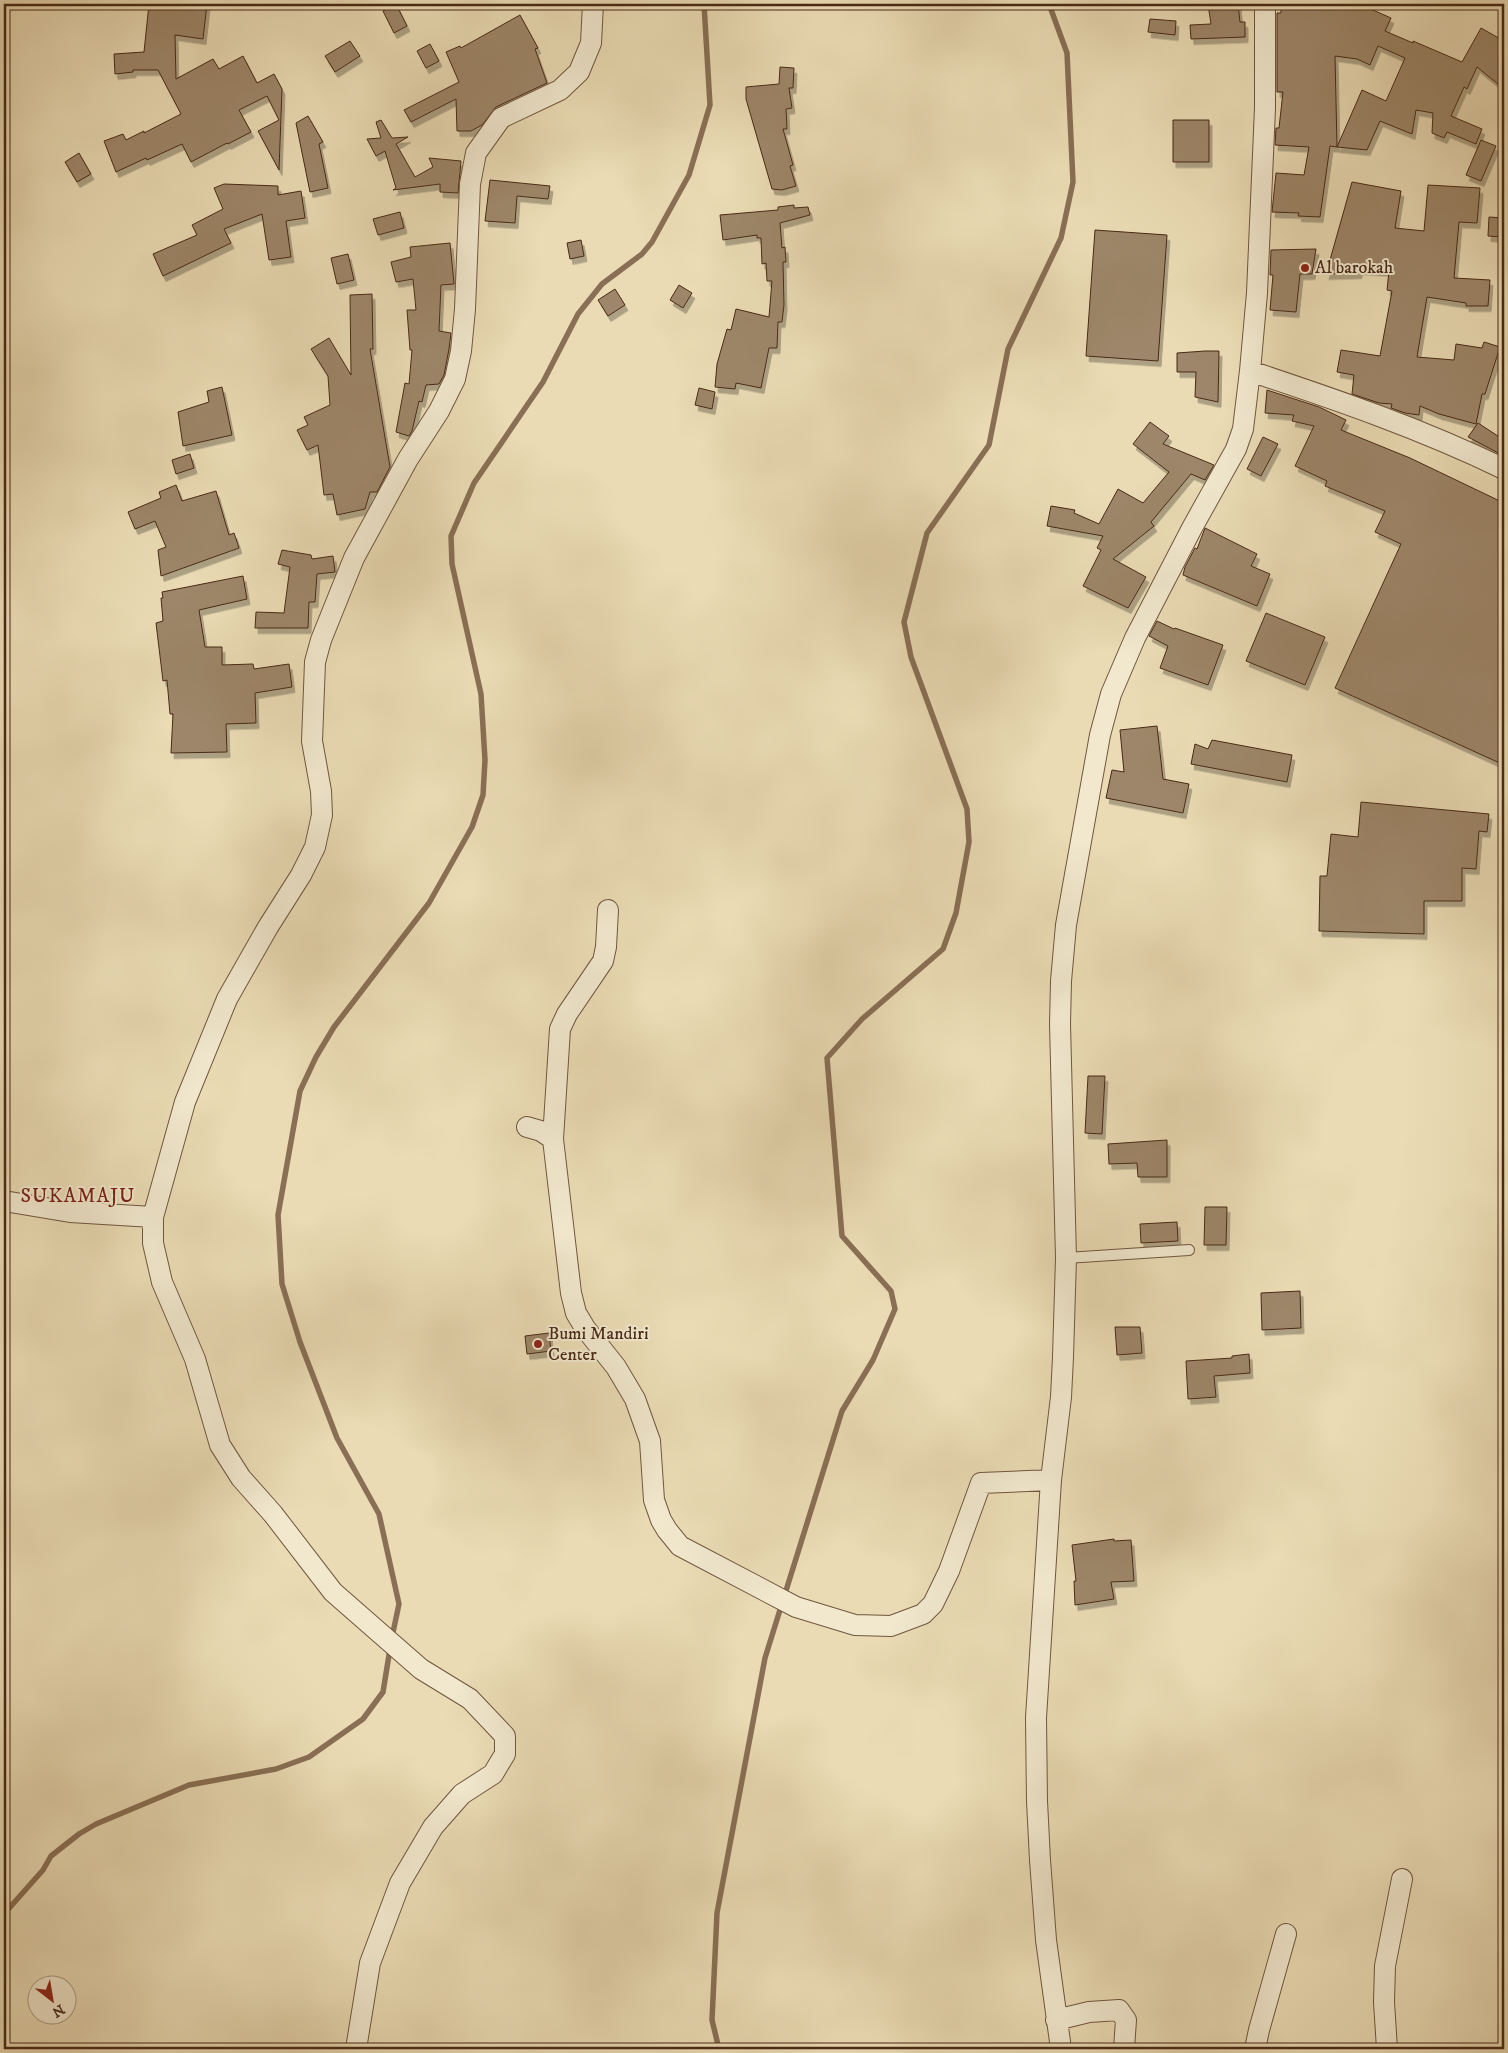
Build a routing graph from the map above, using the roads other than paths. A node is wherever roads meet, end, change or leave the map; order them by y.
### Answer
1 (593, 4) edge
2 (1265, 4) edge
3 (1250, 371) junction
4 (1504, 469) edge
5 (608, 910) dead end
6 (527, 1127) dead end
7 (554, 1139) junction
8 (4, 1201) edge
9 (153, 1217) junction
10 (1189, 1250) dead end
11 (1066, 1258) junction
12 (1051, 1480) junction
13 (1402, 1879) dead end
14 (1286, 1934) dead end
15 (1056, 2020) junction
16 (356, 2049) edge
17 (1061, 2049) edge
18 (1124, 2049) edge
19 (1255, 2049) edge
20 (1387, 2049) edge

1 - 9 street
2 - 3 street
3 - 4 street
3 - 11 street
5 - 7 street
6 - 7 street
7 - 12 street
8 - 9 street
9 - 16 street
10 - 11 lane
11 - 12 street
12 - 15 street
13 - 20 street
14 - 19 street
15 - 17 street
15 - 18 street

